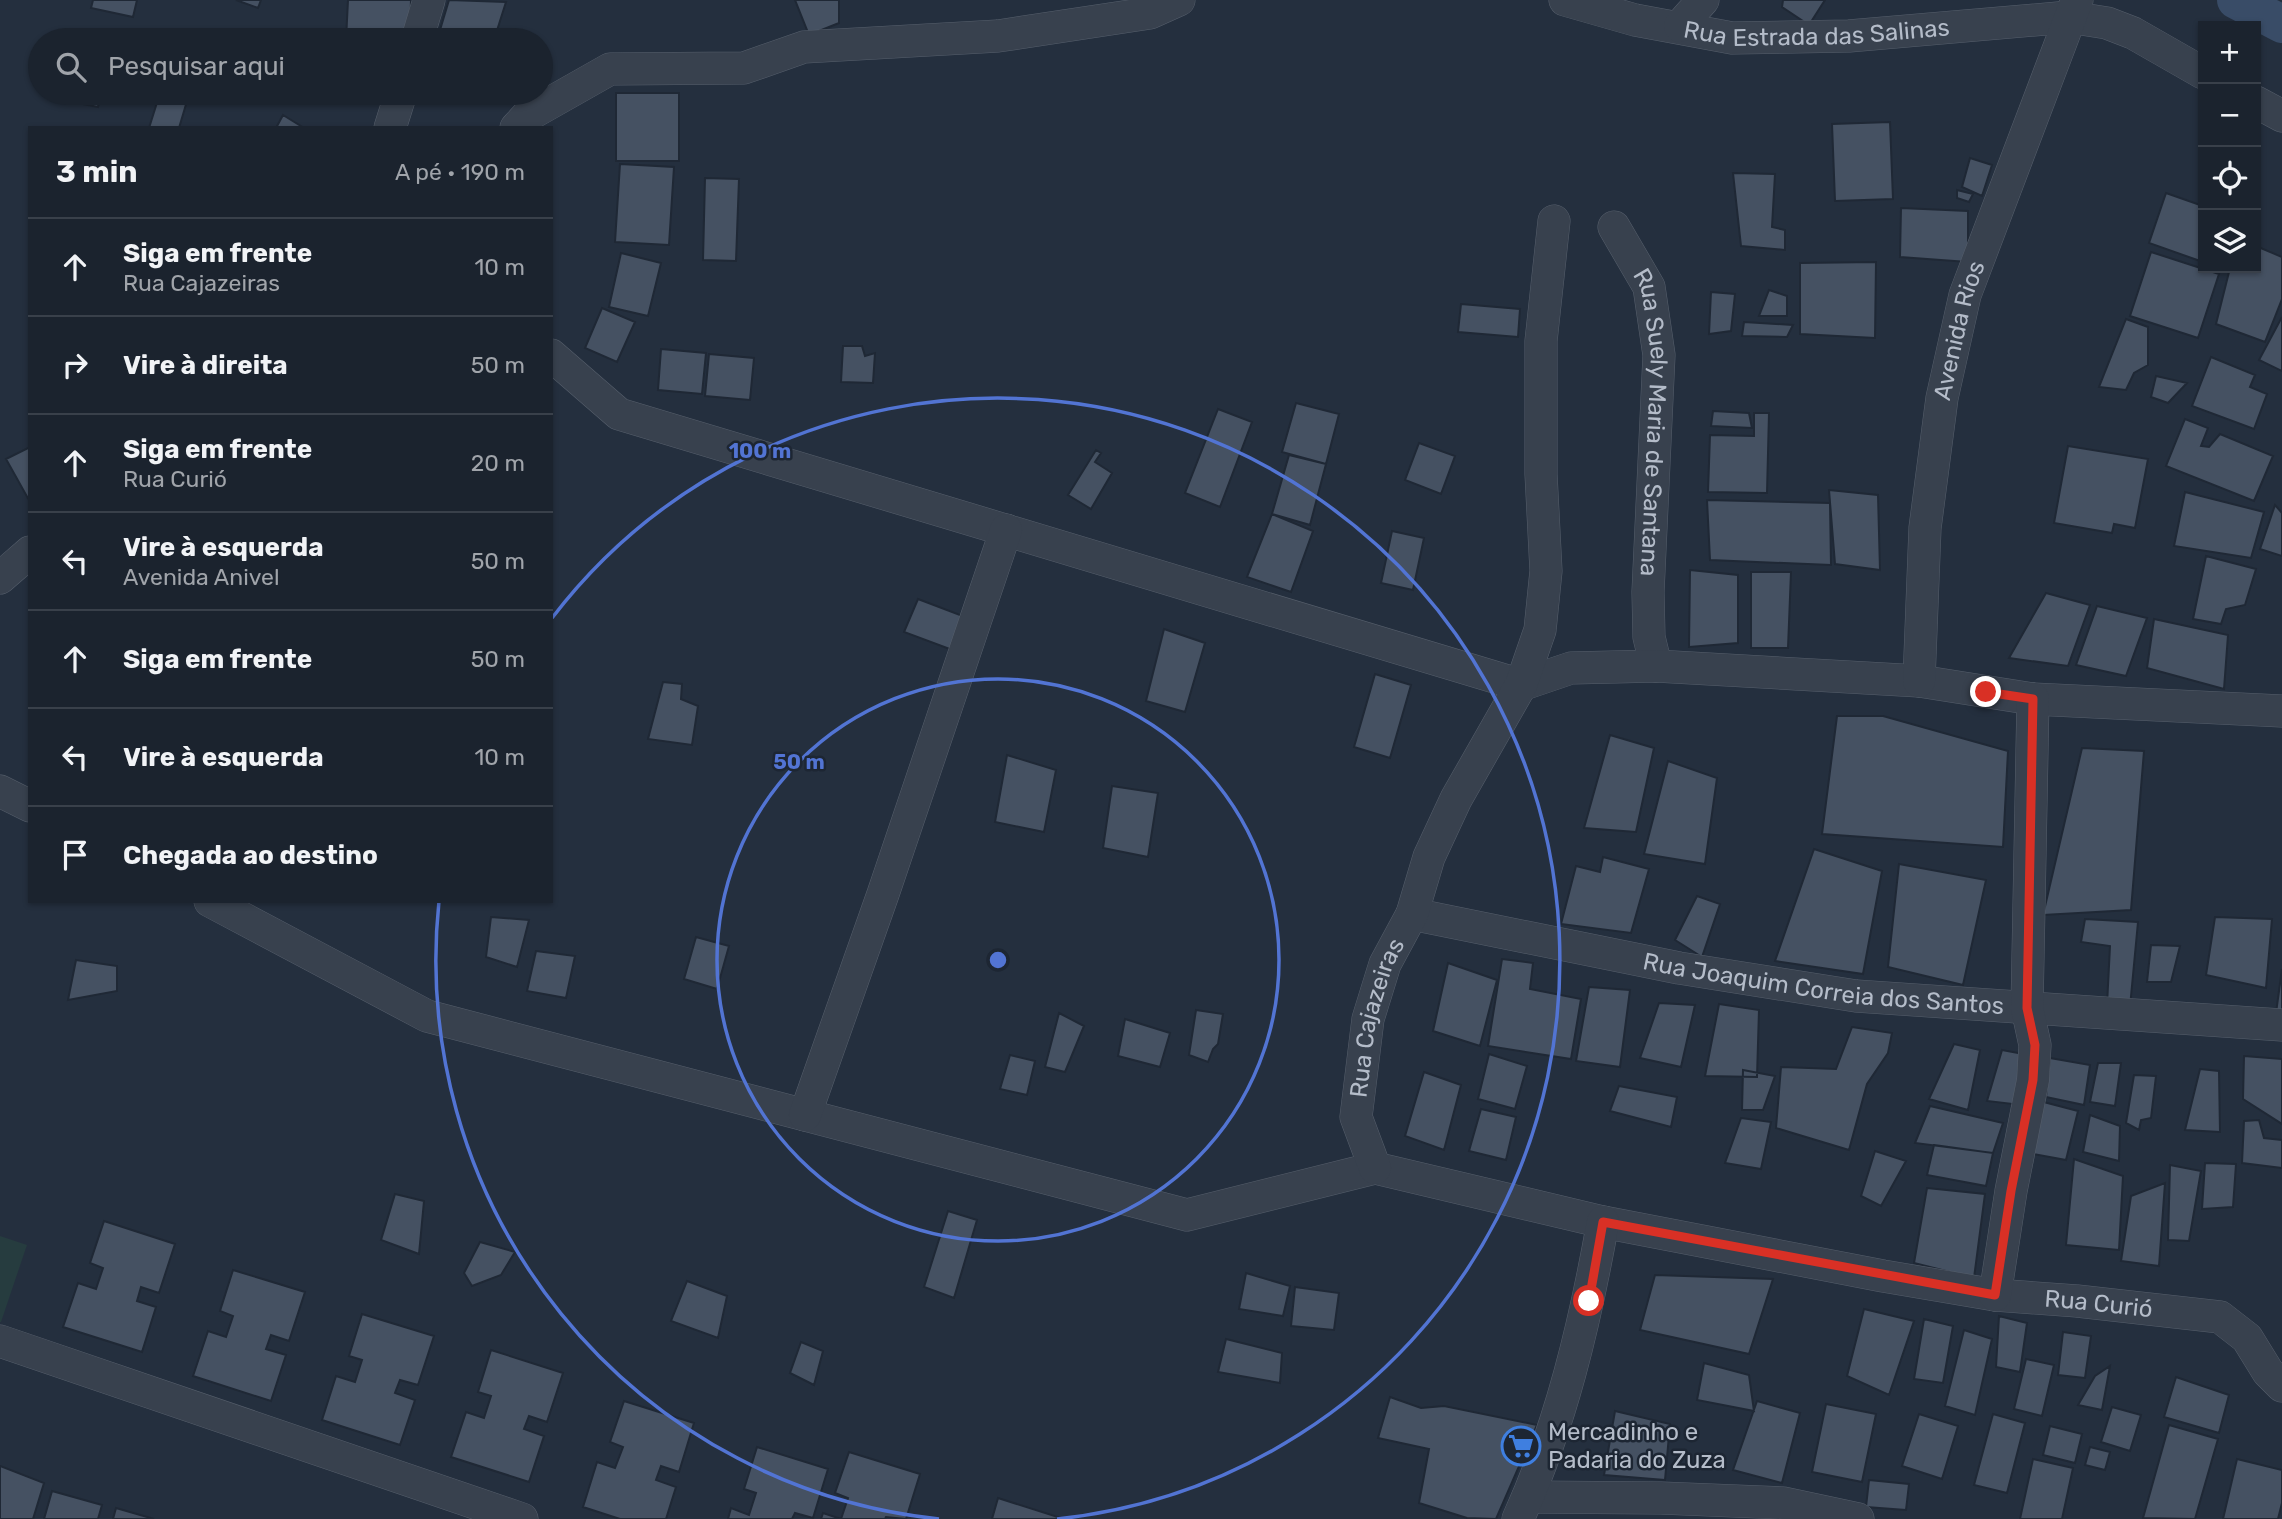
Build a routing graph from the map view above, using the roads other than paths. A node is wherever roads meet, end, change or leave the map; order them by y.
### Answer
1 (429, 0) edge
2 (1179, 0) edge
3 (1565, 0) edge
4 (1703, 0) edge
5 (2073, 9) edge
6 (1680, 26) junction
7 (420, 28) edge
8 (2198, 70) edge
9 (553, 101) edge
10 (397, 105) edge
11 (546, 105) edge
12 (2261, 105) edge
13 (2282, 116) edge
14 (391, 126) edge
15 (518, 126) edge
16 (1554, 220) dead end
17 (1614, 227) dead end
18 (553, 357) edge
19 (1006, 530) junction
20 (28, 554) edge
21 (0, 578) edge
22 (1656, 666) junction
23 (1919, 681) junction
24 (1521, 685) junction
25 (2033, 699) junction
26 (2282, 710) edge
27 (0, 790) edge
28 (28, 805) edge
29 (214, 903) edge
30 (1412, 914) junction
31 (2027, 1008) junction
32 (2282, 1025) edge
33 (805, 1115) junction
34 (1375, 1168) junction
35 (1603, 1222) junction
36 (1995, 1295) junction
37 (0, 1341) edge
38 (2282, 1386) edge
39 (1523, 1508) edge
40 (522, 1519) edge
41 (1858, 1519) edge

1 - 7 street
2 - 9 street
3 - 6 street, Rua Estrada das Salinas
4 - 6 street
5 - 6 street, Rua Estrada das Salinas
5 - 8 street, Rua Estrada das Salinas
5 - 23 street, Avenida Rios
10 - 14 street
11 - 15 street
12 - 13 street
16 - 24 street, Rua Cajazeiras
17 - 22 street, Rua Suely Maria de Santana
18 - 19 street
19 - 24 street
19 - 33 street
20 - 21 street
22 - 23 street
22 - 24 street
23 - 25 street
24 - 30 street, Rua Cajazeiras
25 - 26 street
25 - 31 street
27 - 28 street
29 - 33 street
30 - 31 street, Rua Joaquim Correia dos Santos
30 - 34 street, Rua Cajazeiras
31 - 32 street, Rua Joaquim Correia dos Santos
31 - 36 street
33 - 34 street
34 - 35 street, Rua Curió
35 - 36 street, Rua Curió
35 - 39 street
36 - 38 street, Rua Curió
37 - 40 street
39 - 41 street

